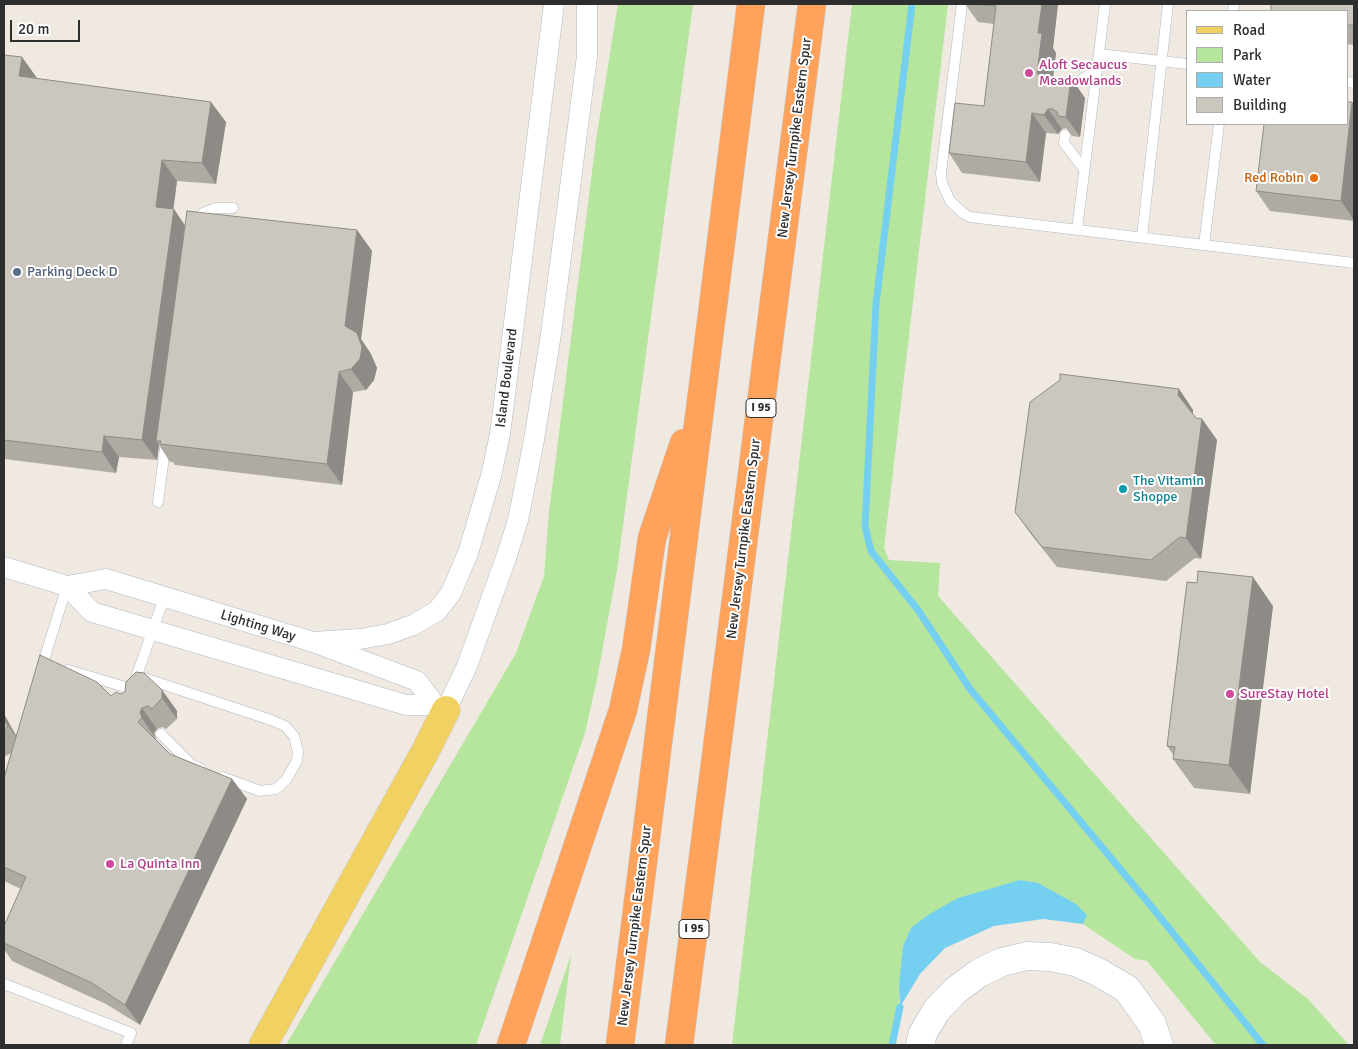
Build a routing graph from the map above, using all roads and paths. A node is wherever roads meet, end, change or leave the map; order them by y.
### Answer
1 (554, 4) edge
2 (587, 4) edge
3 (751, 4) edge
4 (812, 4) edge
5 (962, 4) edge
6 (1105, 4) edge
7 (1168, 4) edge
8 (1099, 54) junction
9 (1162, 62) junction
10 (1186, 64) edge
11 (1097, 70) junction
12 (1072, 96) edge
13 (1219, 125) edge
14 (1065, 135) edge
15 (1084, 169) junction
16 (233, 208) dead end
17 (1076, 230) junction
18 (194, 234) edge
19 (1142, 237) junction
20 (1204, 245) junction
21 (1354, 263) edge
22 (703, 387) junction
23 (168, 426) edge
24 (158, 502) dead end
25 (4, 567) edge
26 (67, 586) junction
27 (164, 598) junction
28 (153, 629) junction
29 (312, 642) junction
30 (138, 676) junction
31 (440, 708) junction
32 (161, 734) dead end
33 (4, 984) edge
34 (126, 1045) edge
35 (263, 1045) edge
36 (511, 1045) edge
37 (620, 1045) edge
38 (679, 1045) edge
39 (920, 1045) edge
40 (1159, 1045) edge

1 - 29 street, Island Boulevard
2 - 31 street
3 - 22 highway, New Jersey Turnpike Eastern Spur
4 - 38 highway, New Jersey Turnpike Eastern Spur / I 95
5 - 17 lane
6 - 8 lane
7 - 9 lane
8 - 9 lane
8 - 11 lane
9 - 10 lane
9 - 19 lane
11 - 12 lane
11 - 15 lane
13 - 20 lane
14 - 15 lane
15 - 17 lane
16 - 18 lane
17 - 19 lane
19 - 20 lane
20 - 21 lane
22 - 36 highway
22 - 37 highway, New Jersey Turnpike Eastern Spur
23 - 24 lane
25 - 26 street, Lighting Way
26 - 27 street, Lighting Way
26 - 28 street, Lighting Way
26 - 30 lane
27 - 28 lane
27 - 29 street, Lighting Way
28 - 30 lane
28 - 31 street, Lighting Way
29 - 31 street, Lighting Way
30 - 32 lane
31 - 35 main road
33 - 34 lane
39 - 40 street

